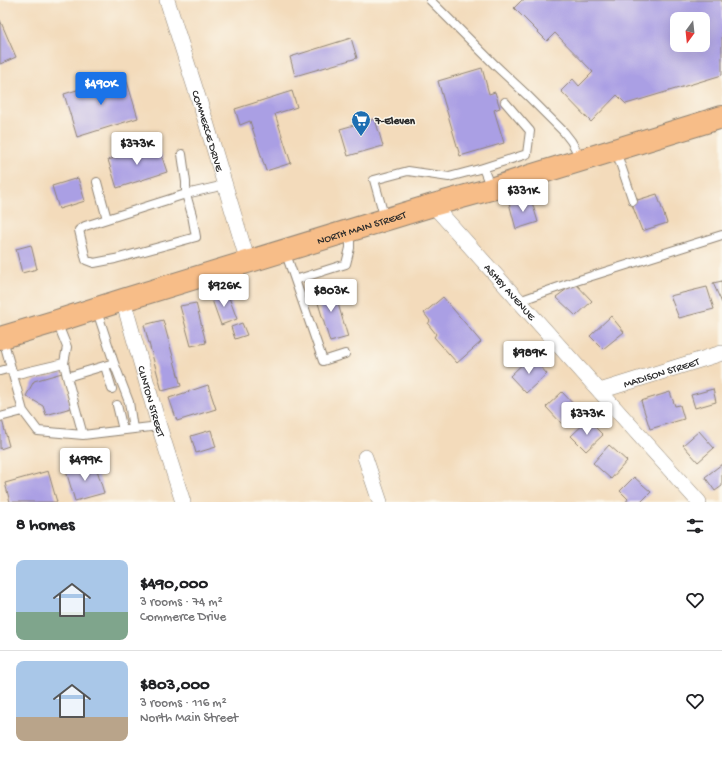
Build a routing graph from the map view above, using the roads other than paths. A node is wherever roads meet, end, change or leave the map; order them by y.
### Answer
1 (166, 0) edge
2 (430, 0) edge
3 (505, 102) dead end
4 (722, 117) edge
5 (616, 150) junction
6 (182, 154) dead end
7 (527, 154) junction
8 (580, 160) junction
9 (483, 168) junction
10 (532, 169) junction
11 (97, 182) dead end
12 (225, 185) junction
13 (491, 189) junction
14 (186, 194) junction
15 (632, 201) dead end
16 (433, 205) junction
17 (107, 219) junction
18 (386, 220) junction
19 (350, 231) junction
20 (722, 234) edge
21 (285, 251) junction
22 (248, 262) junction
23 (295, 280) junction
24 (123, 300) junction
25 (519, 301) junction
26 (96, 308) junction
27 (56, 321) junction
28 (1, 337) edge
29 (722, 353) edge
30 (345, 354) dead end
31 (64, 363) junction
32 (114, 363) junction
33 (105, 366) junction
34 (0, 371) edge
35 (12, 371) junction
36 (67, 377) junction
37 (112, 388) dead end
38 (600, 391) junction
39 (116, 405) dead end
40 (23, 411) junction
41 (0, 417) edge
42 (159, 426) junction
43 (133, 429) junction
44 (123, 430) junction
45 (83, 435) junction
46 (365, 457) dead end
47 (182, 502) edge
48 (380, 502) edge
49 (699, 502) edge

1 - 12 street, COMMERCE DRIVE
2 - 8 lane
3 - 7 lane
4 - 5 main road, NORTH MAIN STREET
5 - 8 main road, NORTH MAIN STREET
5 - 15 lane
6 - 14 lane
7 - 9 lane
7 - 10 lane
8 - 10 main road, NORTH MAIN STREET
9 - 13 lane
9 - 18 lane
10 - 13 main road, NORTH MAIN STREET
11 - 17 lane
12 - 14 lane
12 - 22 street, COMMERCE DRIVE
13 - 16 main road, NORTH MAIN STREET
14 - 17 lane
14 - 17 lane
16 - 18 main road, NORTH MAIN STREET
16 - 25 street, ASHBY AVENUE
18 - 19 main road, NORTH MAIN STREET
19 - 21 main road, NORTH MAIN STREET
19 - 23 lane
20 - 25 lane
21 - 22 main road, NORTH MAIN STREET
21 - 23 lane
22 - 24 main road, NORTH MAIN STREET
23 - 30 lane
24 - 26 main road, NORTH MAIN STREET
24 - 42 street, CLINTON STREET
25 - 38 street, ASHBY AVENUE
26 - 27 main road, NORTH MAIN STREET
26 - 32 lane
27 - 28 main road, NORTH MAIN STREET
27 - 31 lane
28 - 35 lane
29 - 38 street, MADISON STREET
31 - 35 lane
31 - 36 lane
32 - 33 lane
32 - 43 lane
33 - 36 lane
33 - 37 lane
34 - 35 lane
35 - 40 lane
36 - 45 lane
38 - 49 street, ASHBY AVENUE
39 - 44 lane
40 - 41 lane
40 - 45 lane
42 - 43 lane
42 - 47 street, CLINTON STREET
43 - 44 lane
44 - 45 lane
46 - 48 street

